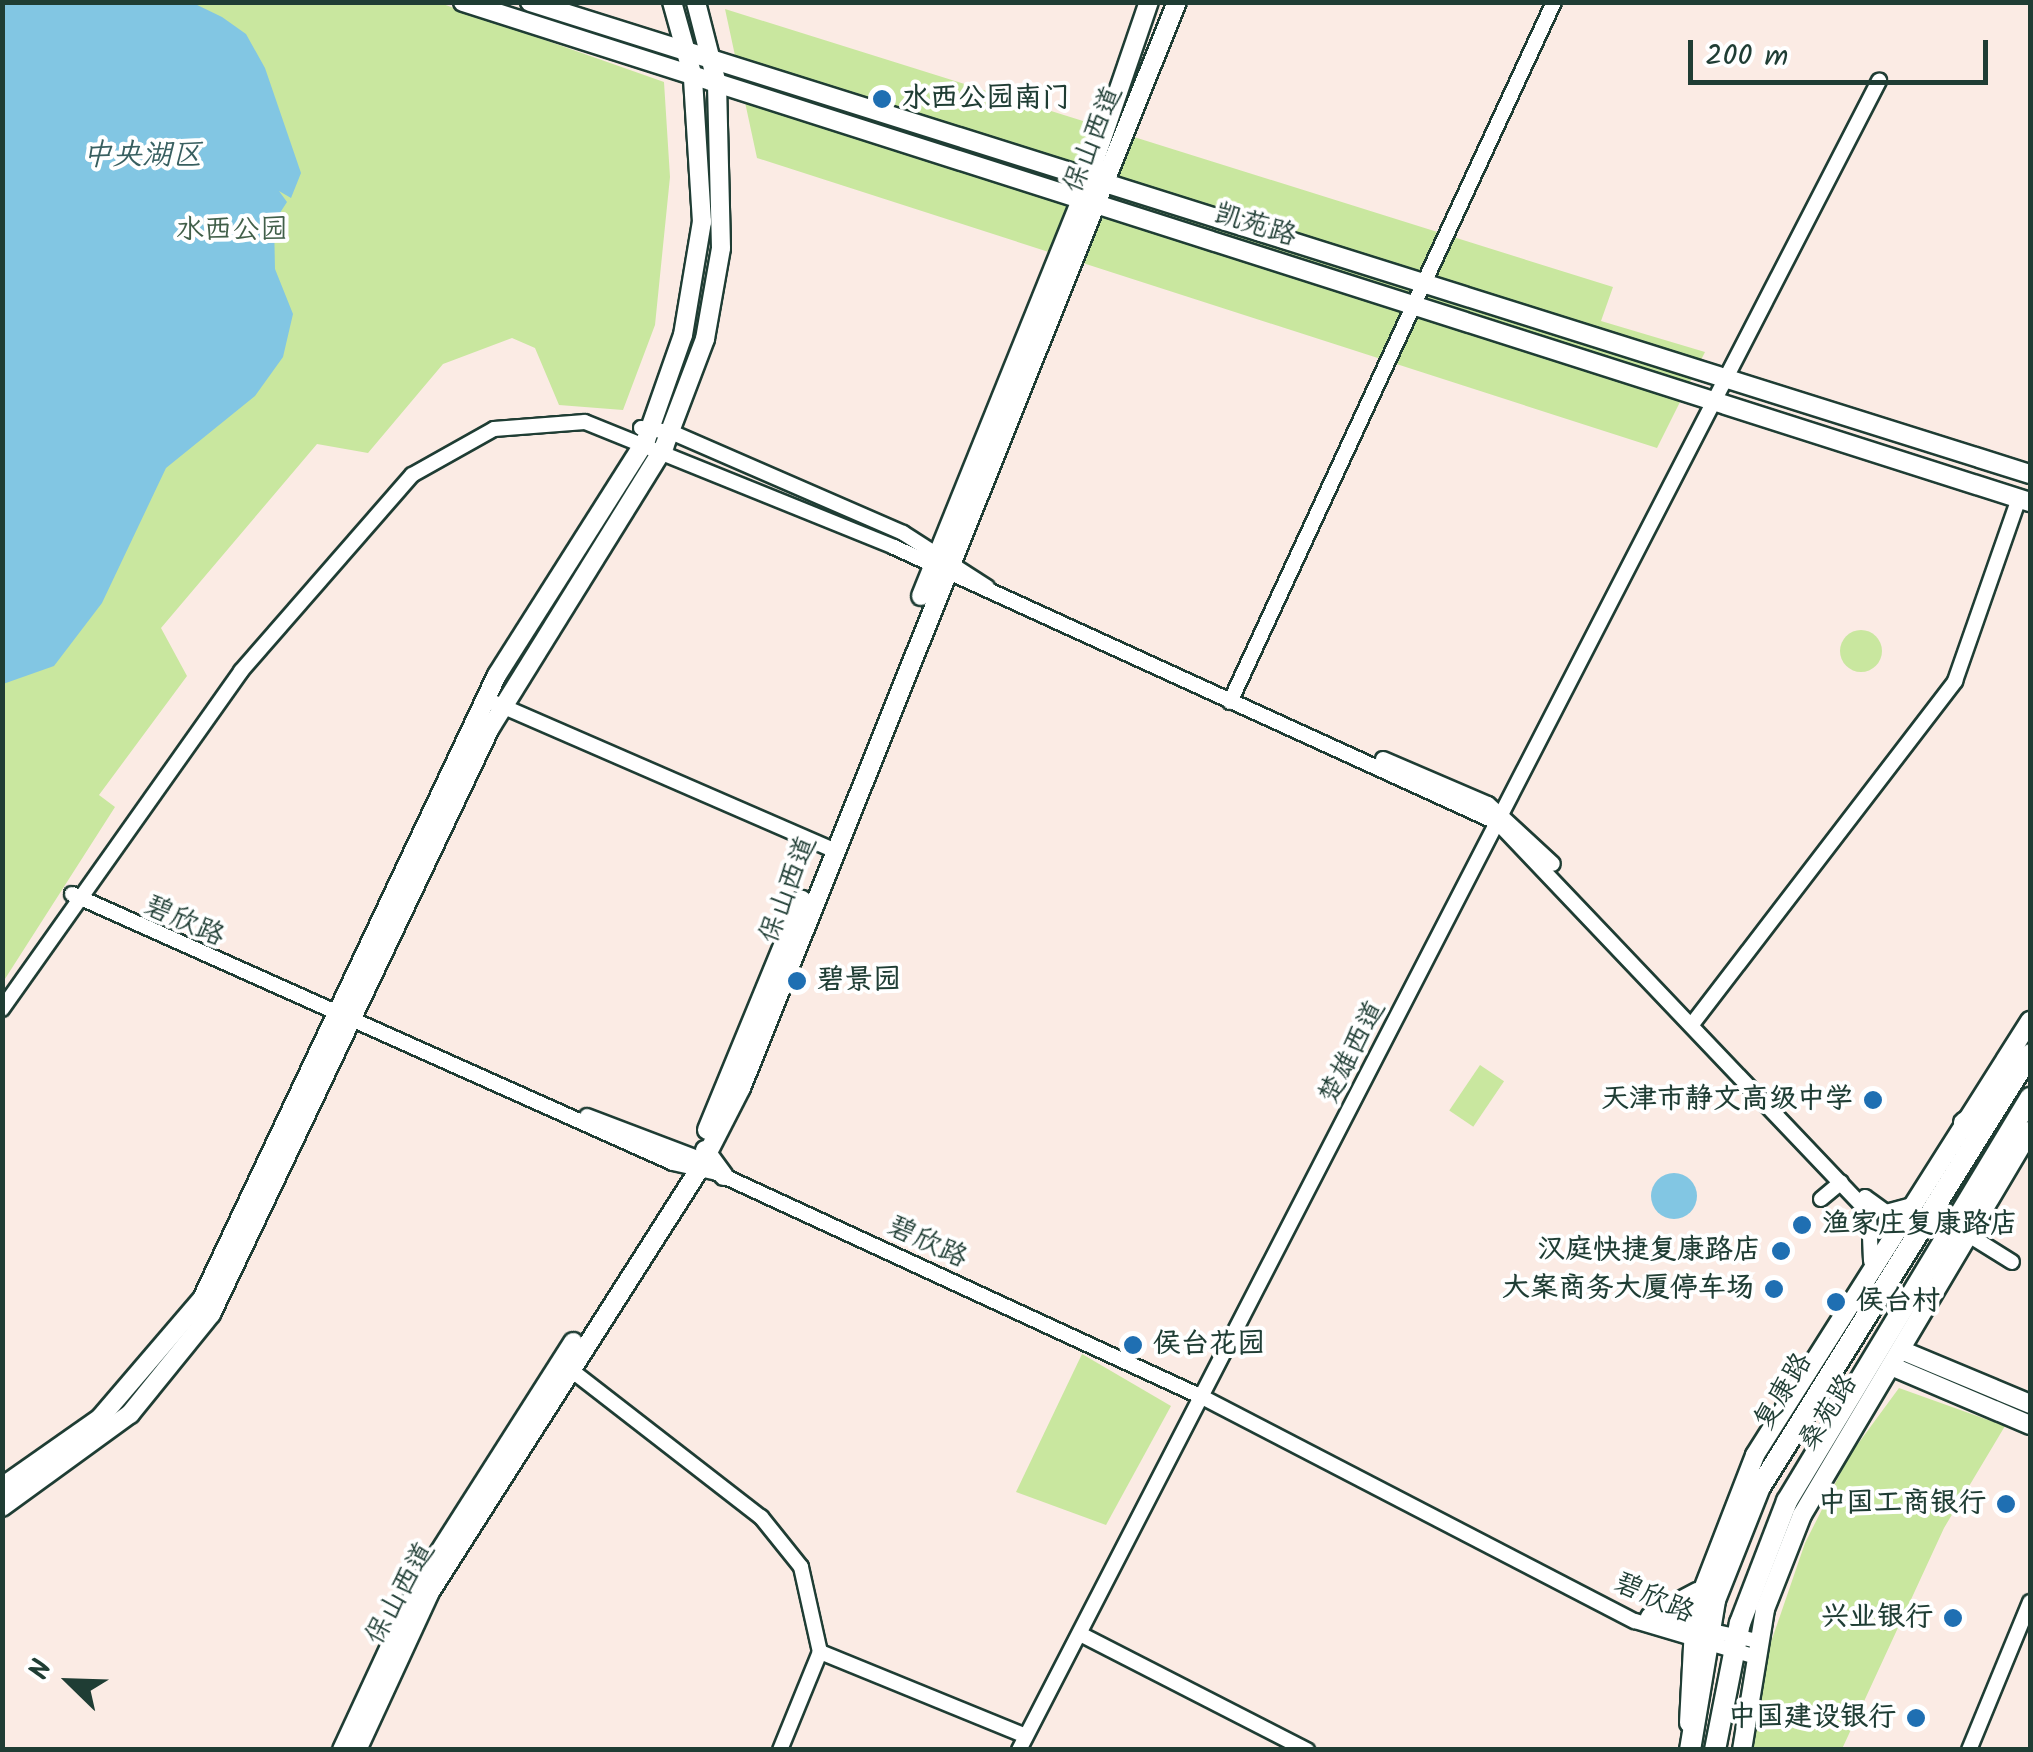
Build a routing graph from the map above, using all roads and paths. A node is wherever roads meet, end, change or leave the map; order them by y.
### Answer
1 (463, 2) edge
2 (530, 2) edge
3 (672, 2) edge
4 (1149, 2) edge
5 (1177, 2) edge
6 (1554, 2) edge
7 (699, 11) edge
8 (706, 64) junction
9 (752, 71) junction
10 (693, 77) junction
11 (1879, 81) dead end
12 (1040, 161) junction
13 (1098, 177) junction
14 (1031, 184) junction
15 (1084, 202) junction
16 (1072, 245) junction
17 (1426, 280) junction
18 (1415, 304) junction
19 (1725, 376) junction
20 (1712, 401) junction
21 (648, 435) junction
22 (667, 440) junction
23 (2030, 474) edge
24 (2025, 500) edge
25 (940, 567) junction
26 (1232, 698) junction
27 (494, 703) junction
28 (1501, 819) junction
29 (829, 848) junction
30 (75, 894) junction
31 (2, 999) edge
32 (2, 1009) edge
33 (345, 1016) junction
34 (1695, 1020) junction
35 (2030, 1021) edge
36 (2030, 1054) edge
37 (2009, 1087) junction
38 (2027, 1103) edge
39 (1958, 1132) junction
40 (2026, 1138) edge
41 (2011, 1165) junction
42 (706, 1166) junction
43 (1841, 1182) junction
44 (1978, 1188) junction
45 (679, 1192) junction
46 (1941, 1192) junction
47 (1822, 1199) dead end
48 (1908, 1206) junction
49 (1972, 1237) junction
50 (1871, 1262) junction
51 (2012, 1262) dead end
52 (1896, 1358) junction
53 (565, 1365) junction
54 (1206, 1395) junction
55 (2030, 1404) edge
56 (2030, 1425) edge
57 (2, 1487) edge
58 (2, 1506) edge
59 (1701, 1588) junction
60 (2030, 1602) edge
61 (1650, 1618) junction
62 (1082, 1635) junction
63 (1716, 1639) junction
64 (820, 1652) junction
65 (1724, 1715) junction
66 (1022, 1742) edge
67 (1689, 1748) edge
68 (342, 1750) edge
69 (357, 1750) edge
70 (780, 1750) edge
71 (1306, 1750) edge
72 (1715, 1750) edge
73 (1724, 1750) edge
74 (1742, 1750) edge
75 (1968, 1750) edge

1 - 10 main road, 凯苑路
2 - 8 main road, 凯苑路
3 - 8 main road
4 - 13 main road, 保山西道
5 - 13 main road, 保山西道
6 - 17 street
7 - 8 main road
7 - 9 main road
8 - 9 main road, 凯苑路
8 - 10 main road, 凯苑路
8 - 14 main road, 凯苑路
8 - 22 main road
9 - 12 main road, 凯苑路
10 - 21 main road
11 - 19 street, 楚雄西道
12 - 13 main road, 凯苑路
12 - 15 main road
13 - 15 main road, 保山西道
13 - 17 main road, 凯苑路
14 - 15 main road, 凯苑路
14 - 16 main road
15 - 16 main road, 保山西道
15 - 18 main road, 凯苑路
16 - 25 main road, 保山西道
17 - 18 street
17 - 19 main road, 凯苑路
18 - 20 main road, 凯苑路
18 - 26 street
19 - 20 street, 楚雄西道
19 - 23 main road, 凯苑路
20 - 24 main road, 凯苑路
20 - 28 street, 楚雄西道
21 - 22 street
21 - 27 main road
21 - 30 street
22 - 25 street
22 - 27 main road
24 - 34 street
25 - 26 street
25 - 29 main road, 保山西道
26 - 28 street
27 - 29 street
27 - 33 main road
28 - 34 street
28 - 54 street, 楚雄西道
29 - 42 main road, 保山西道
30 - 31 street
30 - 32 street
30 - 33 street, 碧欣路
33 - 42 street, 碧欣路
33 - 57 main road
33 - 58 main road
34 - 43 street
34 - 48 street
35 - 39 main road
36 - 37 highway, 复康路
37 - 39 highway
37 - 46 highway, 复康路
38 - 40 main road
38 - 44 highway, 复康路
39 - 46 main road
39 - 48 main road
40 - 41 main road, 桑苑路
41 - 44 highway
41 - 49 main road, 桑苑路
42 - 45 main road
42 - 45 main road, 保山西道
42 - 54 street, 碧欣路
43 - 47 street
43 - 50 street
44 - 63 highway, 复康路
45 - 53 main road, 保山西道
46 - 63 highway, 复康路
48 - 50 main road
49 - 51 street
49 - 52 main road, 桑苑路
50 - 59 main road
52 - 55 main road
52 - 56 main road
52 - 63 main road, 桑苑路
53 - 64 street
53 - 68 main road, 保山西道
53 - 69 main road, 保山西道
54 - 61 street, 碧欣路
54 - 62 street, 楚雄西道
54 - 63 street, 碧欣路
59 - 61 main road
59 - 63 main road
60 - 75 street
61 - 63 street, 碧欣路
62 - 66 street, 楚雄西道
62 - 71 street
63 - 65 highway, 复康路
63 - 67 highway, 复康路
63 - 74 main road, 桑苑路
64 - 66 street
64 - 70 street
65 - 72 highway, 复康路
65 - 73 highway

